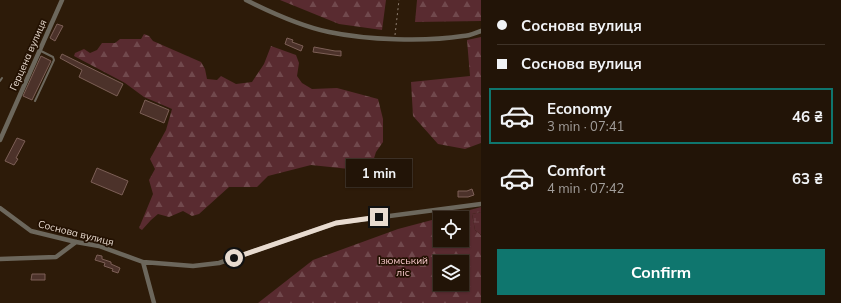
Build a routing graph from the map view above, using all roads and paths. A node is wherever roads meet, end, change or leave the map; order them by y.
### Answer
1 (62, 0) edge
2 (246, 0) edge
3 (399, 0) edge
4 (481, 31) edge
5 (395, 39) junction
6 (40, 50) junction
7 (2, 78) dead end
8 (0, 81) edge
9 (35, 101) dead end
10 (0, 140) edge
11 (481, 204) edge
12 (0, 208) edge
13 (76, 242) junction
14 (0, 260) edge
15 (143, 262) junction
16 (154, 303) edge

1 - 6 street, Герцена вулиця
2 - 5 street
3 - 5 path
4 - 5 street
6 - 9 lane
6 - 10 street, Герцена вулиця
7 - 8 lane
11 - 15 street, Соснова вулиця
12 - 13 street, Соснова вулиця
13 - 14 street
13 - 15 street, Соснова вулиця
15 - 16 street

